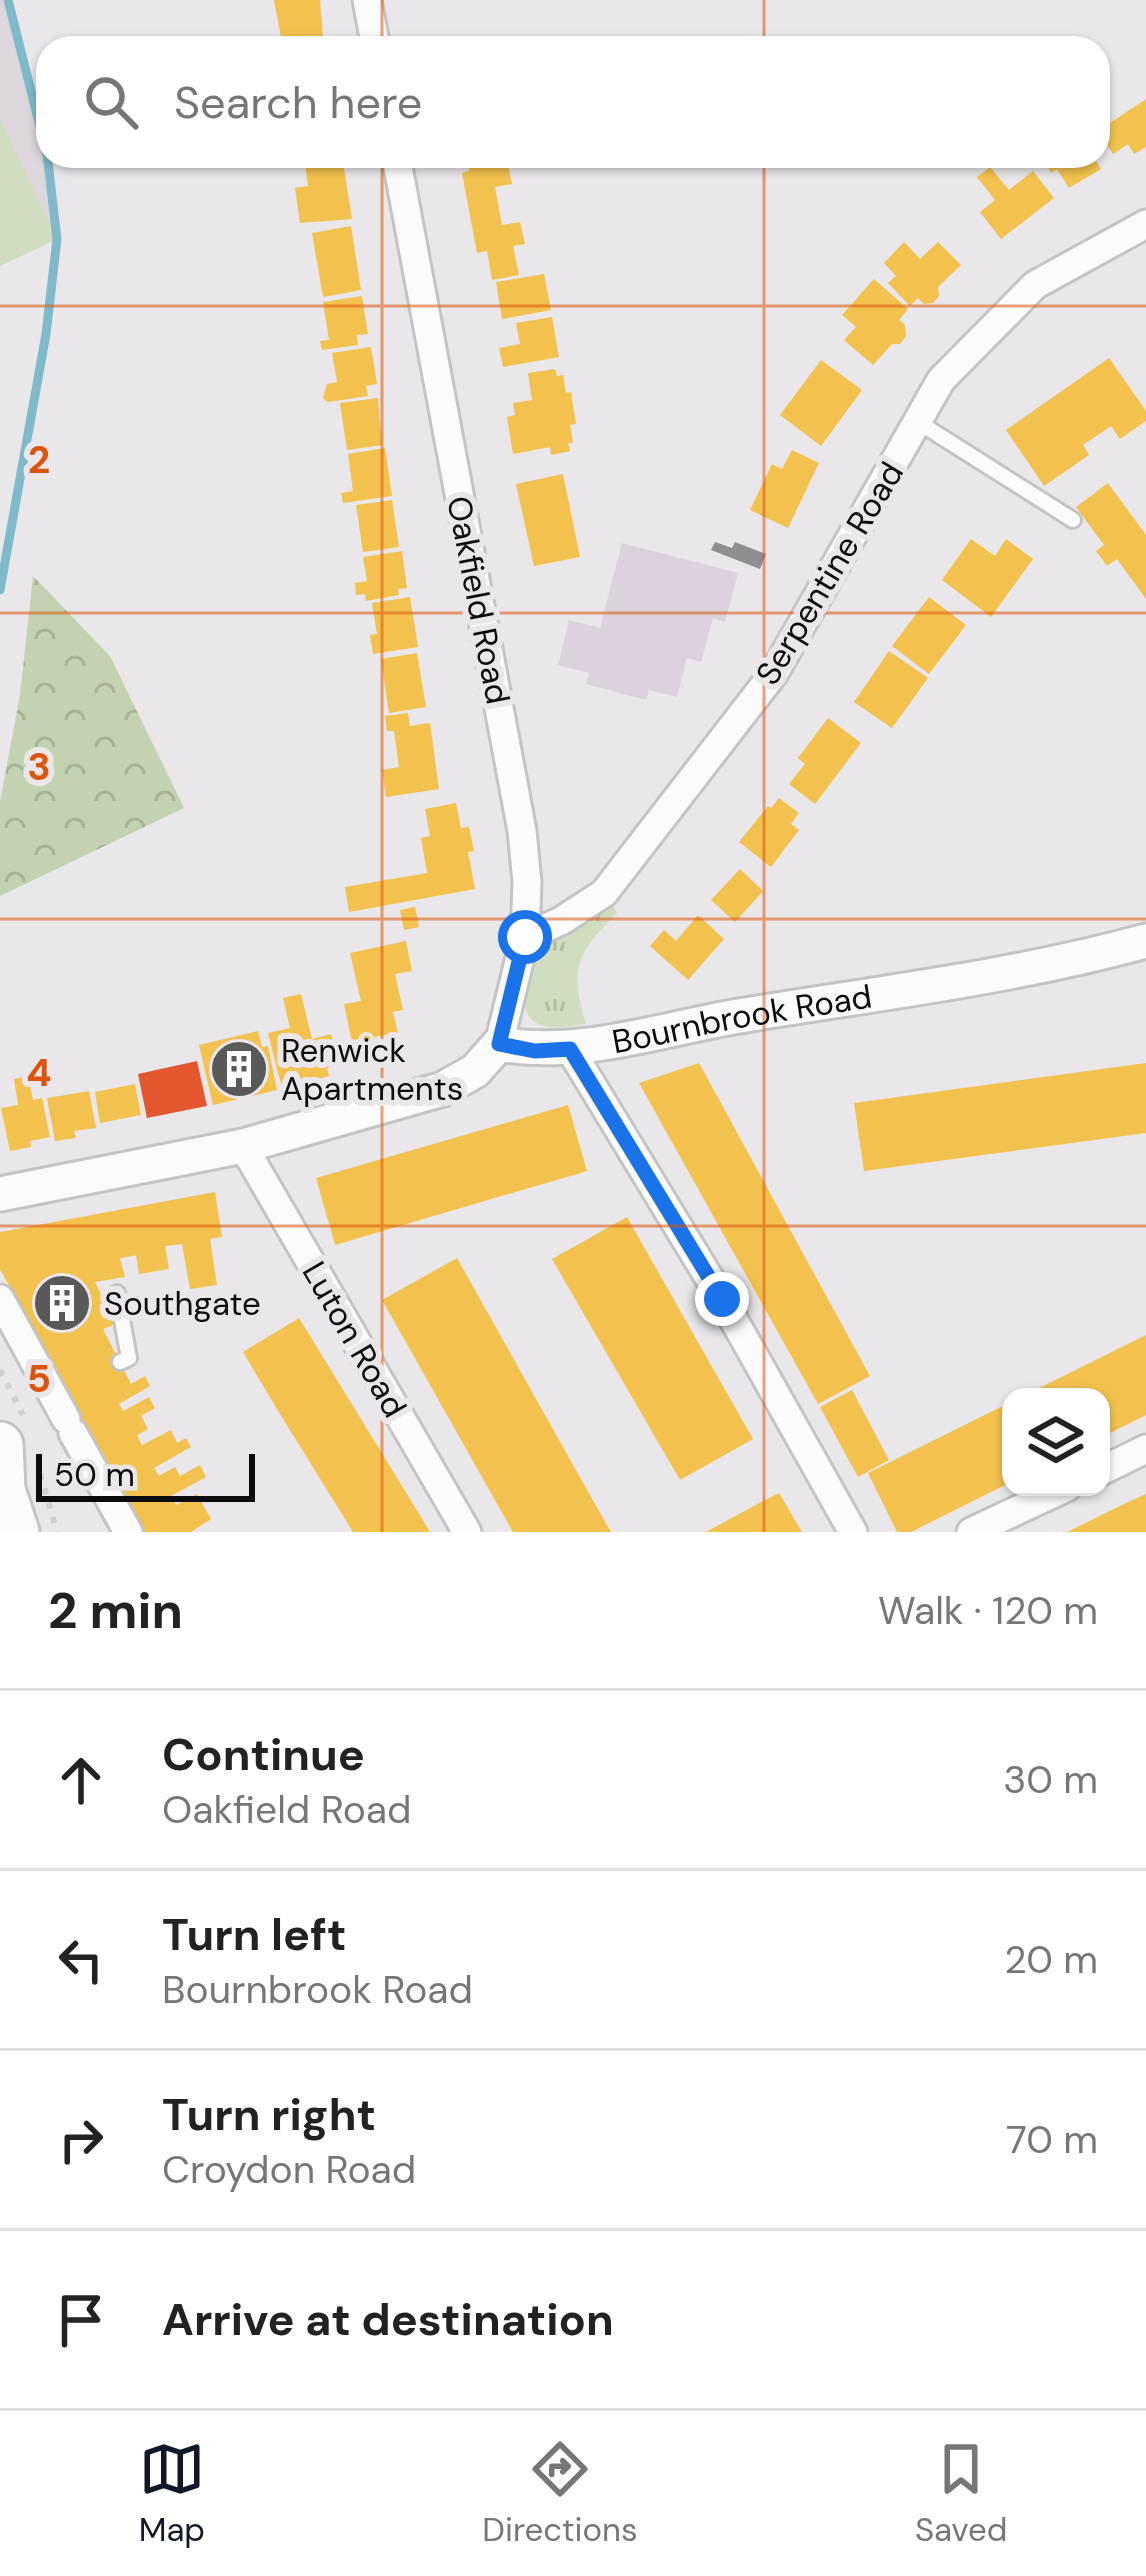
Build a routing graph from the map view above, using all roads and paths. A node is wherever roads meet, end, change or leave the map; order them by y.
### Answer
1 (367, 0) edge
2 (374, 36) edge
3 (398, 168) edge
4 (1146, 224) edge
5 (918, 422) junction
6 (1072, 520) dead end
7 (525, 937) junction
8 (1146, 940) edge
9 (499, 1044) junction
10 (570, 1049) junction
11 (243, 1145) junction
12 (0, 1194) edge
13 (117, 1294) dead end
14 (0, 1299) edge
15 (119, 1362) dead end
16 (0, 1444) edge
17 (1146, 1450) edge
18 (1110, 1467) edge
19 (1047, 1496) edge
20 (6, 1504) edge
21 (128, 1532) edge
22 (466, 1532) edge
23 (853, 1532) edge
24 (971, 1532) edge

1 - 2 street
3 - 7 street, Oakfield Road
4 - 5 street, Serpentine Road
5 - 6 lane
5 - 7 street, Serpentine Road
7 - 9 street, Oakfield Road
8 - 10 street, Bournbrook Road
9 - 10 street, Bournbrook Road
9 - 11 street
10 - 23 street
11 - 12 street
11 - 22 street, Luton Road
13 - 15 lane
14 - 21 street
16 - 20 highway
17 - 18 street
19 - 24 street

